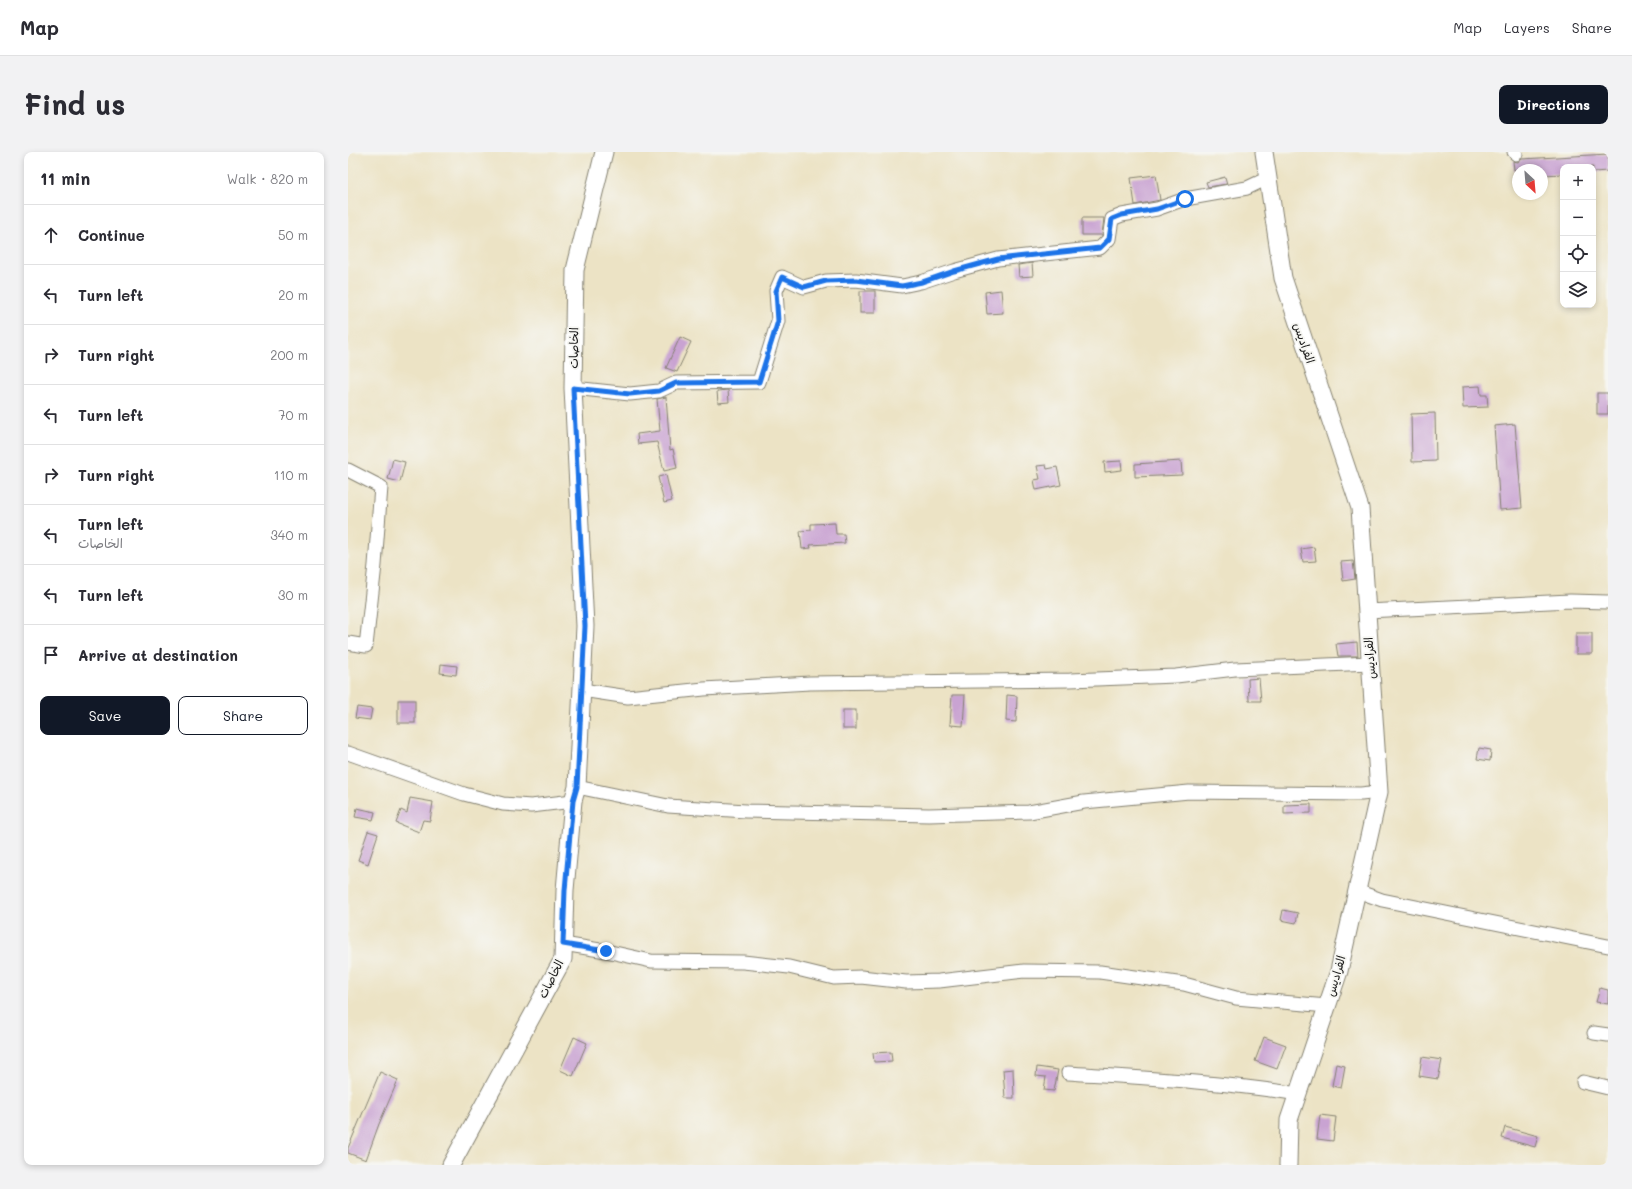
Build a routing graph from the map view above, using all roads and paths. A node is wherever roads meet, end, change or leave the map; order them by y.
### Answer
1 (604, 152) edge
2 (1264, 152) edge
3 (1268, 178) junction
4 (573, 388) junction
5 (348, 470) edge
6 (1608, 602) edge
7 (1367, 611) junction
8 (348, 643) edge
9 (1370, 663) junction
10 (582, 690) junction
11 (348, 753) edge
12 (1379, 792) junction
13 (575, 794) junction
14 (1357, 891) junction
15 (563, 944) junction
16 (1608, 946) edge
17 (1327, 1006) junction
18 (1594, 1033) dead end
19 (1608, 1036) edge
20 (1068, 1073) dead end
21 (1583, 1082) dead end
22 (1608, 1088) edge
23 (1298, 1094) junction
24 (451, 1165) edge
25 (1288, 1165) edge

1 - 4 street, الخاصات
2 - 3 street, الفراديس
3 - 4 street
3 - 7 street, الفراديس
4 - 10 street, الخاصات
5 - 8 street
6 - 7 street
7 - 9 street, الفراديس
9 - 10 street
9 - 12 street, الفراديس
10 - 13 street, الخاصات
11 - 13 street
12 - 13 street
12 - 14 street, الفراديس
13 - 15 street, الخاصات
14 - 16 street
14 - 17 street, الفراديس
15 - 17 street
15 - 24 street, الخاصات
17 - 23 street, الفراديس
18 - 19 street
20 - 23 street
21 - 22 street
23 - 25 street, الفراديس

